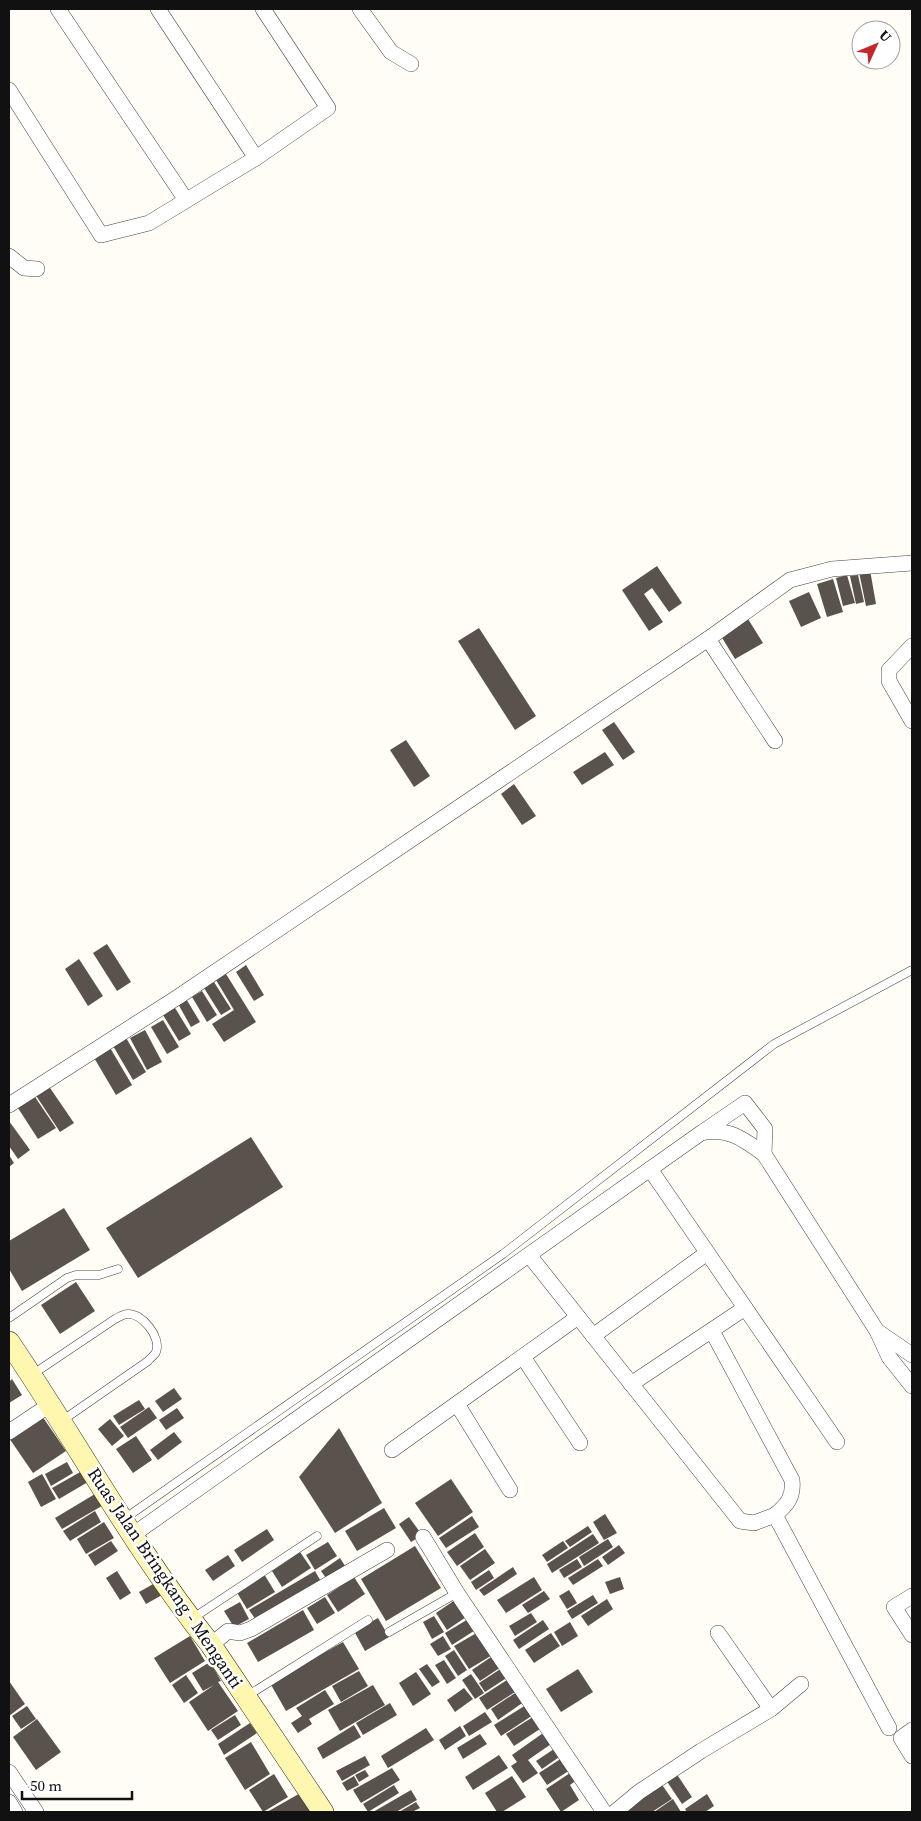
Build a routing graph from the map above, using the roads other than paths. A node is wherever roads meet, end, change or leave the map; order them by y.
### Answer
1 (58, 9) edge
2 (158, 9) edge
3 (263, 9) edge
4 (360, 9) edge
5 (411, 64) dead end
6 (9, 90) edge
7 (256, 158) junction
8 (186, 200) junction
9 (9, 256) edge
10 (37, 269) dead end
11 (912, 563) edge
12 (708, 639) junction
13 (912, 646) edge
14 (912, 721) edge
15 (775, 741) dead end
16 (912, 970) edge
17 (9, 1105) edge
18 (701, 1133) junction
19 (764, 1154) junction
20 (650, 1169) junction
21 (707, 1253) junction
22 (529, 1255) junction
23 (118, 1268) dead end
24 (745, 1308) junction
25 (578, 1317) junction
26 (9, 1318) edge
27 (712, 1331) junction
28 (877, 1331) junction
29 (593, 1336) junction
30 (9, 1342) edge
31 (912, 1355) edge
32 (522, 1357) junction
33 (32, 1375) junction
34 (631, 1384) junction
35 (912, 1386) edge
36 (457, 1404) junction
37 (56, 1412) junction
38 (9, 1432) edge
39 (837, 1442) dead end
40 (580, 1443) dead end
41 (392, 1450) dead end
42 (510, 1490) dead end
43 (774, 1515) junction
44 (129, 1527) junction
45 (317, 1536) dead end
46 (423, 1537) dead end
47 (387, 1550) dead end
48 (456, 1593) junction
49 (912, 1596) edge
50 (191, 1620) junction
51 (368, 1620) dead end
52 (389, 1632) dead end
53 (718, 1633) dead end
54 (912, 1636) edge
55 (211, 1644) junction
56 (801, 1684) dead end
57 (246, 1697) junction
58 (771, 1709) junction
59 (888, 1728) dead end
60 (912, 1730) edge
61 (912, 1756) edge
62 (9, 1772) edge
63 (9, 1802) edge
64 (15, 1812) edge
65 (36, 1812) edge
66 (323, 1812) edge
67 (604, 1812) edge
68 (615, 1812) edge

1 - 8 street
2 - 7 street
3 - 7 street
4 - 5 street
6 - 8 street
7 - 8 street
9 - 10 street
11 - 12 street
12 - 15 street
12 - 17 street
13 - 14 street
16 - 44 lane
18 - 19 street
18 - 19 street
18 - 20 street
19 - 28 street
20 - 21 street
20 - 22 street
21 - 24 street
21 - 29 street
22 - 25 street
22 - 44 street
23 - 26 lane
24 - 27 street
24 - 39 street
25 - 29 street
25 - 32 street
27 - 34 street
27 - 43 street
28 - 31 street
28 - 35 street
29 - 34 street
30 - 33 main road, Ruas Jalan Bringkang - Menganti
32 - 36 street
32 - 40 street
33 - 37 main road, Ruas Jalan Bringkang - Menganti
33 - 37 lane
34 - 43 street
36 - 41 street
36 - 42 street
37 - 38 street
37 - 44 main road, Ruas Jalan Bringkang - Menganti
43 - 59 street
44 - 50 main road, Ruas Jalan Bringkang - Menganti
45 - 50 lane
46 - 48 street
47 - 55 street
48 - 52 lane
48 - 67 street
49 - 54 street
50 - 55 main road, Ruas Jalan Bringkang - Menganti
51 - 57 lane
53 - 58 street
55 - 57 main road, Ruas Jalan Bringkang - Menganti
56 - 58 street
57 - 66 main road, Ruas Jalan Bringkang - Menganti
58 - 68 street
60 - 61 street
62 - 65 street
63 - 64 street

